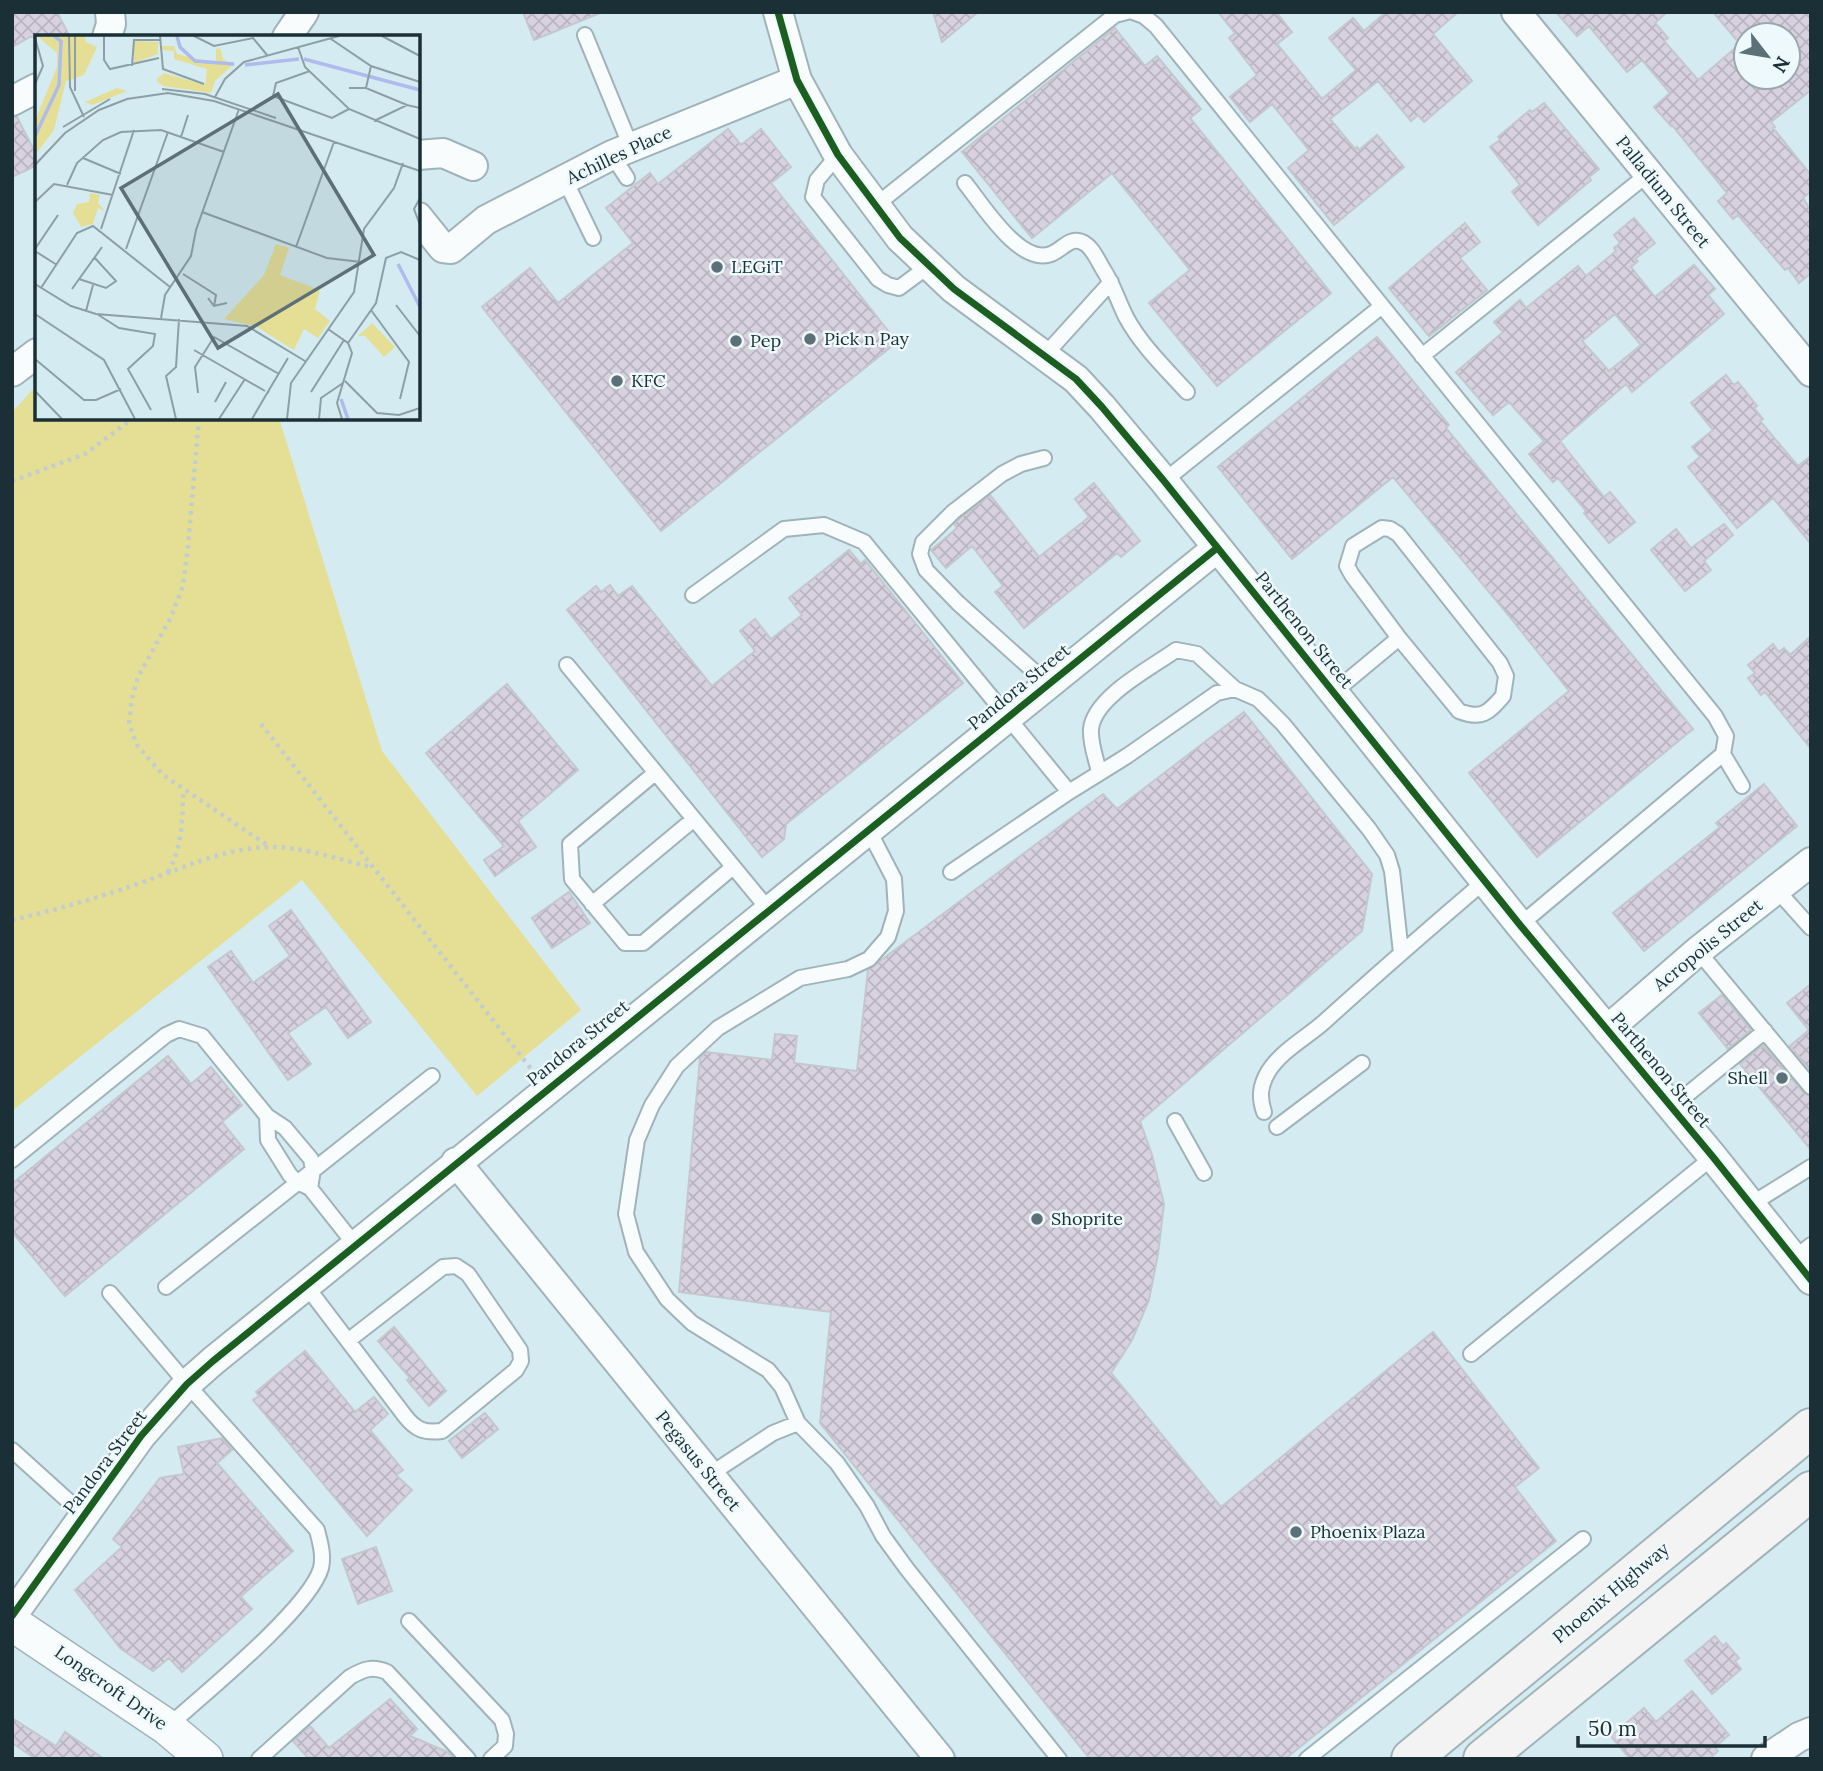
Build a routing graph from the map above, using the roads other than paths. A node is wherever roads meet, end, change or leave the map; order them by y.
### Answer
1 (110, 12) edge
2 (304, 12) edge
3 (778, 12) edge
4 (1127, 12) edge
5 (1133, 12) edge
6 (1516, 12) edge
7 (108, 35) edge
8 (288, 35) edge
9 (585, 35) dead end
10 (797, 80) junction
11 (35, 89) edge
12 (12, 101) edge
13 (420, 155) edge
14 (838, 155) junction
15 (623, 160) junction
16 (473, 166) dead end
17 (1648, 174) junction
18 (565, 180) junction
19 (965, 183) dead end
20 (876, 205) junction
21 (420, 219) edge
22 (593, 238) dead end
23 (930, 265) junction
24 (1111, 282) junction
25 (1382, 306) junction
26 (35, 355) edge
27 (1044, 356) junction
28 (1422, 356) junction
29 (12, 372) edge
30 (1811, 372) edge
31 (1187, 392) dead end
32 (1044, 458) dead end
33 (1164, 481) junction
34 (1217, 548) junction
35 (693, 595) dead end
36 (1399, 638) junction
37 (567, 665) dead end
38 (1048, 684) junction
39 (1235, 689) junction
40 (1334, 692) junction
41 (1007, 717) junction
42 (1723, 754) junction
43 (1099, 772) junction
44 (655, 773) junction
45 (1742, 786) dead end
46 (1069, 792) junction
47 (694, 819) junction
48 (868, 829) junction
49 (1811, 862) edge
50 (733, 867) junction
51 (951, 872) dead end
52 (1486, 880) junction
53 (1776, 890) junction
54 (592, 904) junction
55 (769, 909) junction
56 (1520, 925) junction
57 (1811, 928) edge
58 (1698, 951) junction
59 (1401, 953) junction
60 (1607, 1030) junction
61 (1765, 1031) junction
62 (1362, 1063) dead end
63 (432, 1076) dead end
64 (1811, 1087) edge
65 (1672, 1107) junction
66 (1264, 1112) dead end
67 (267, 1116) junction
68 (1175, 1121) dead end
69 (1277, 1127) dead end
70 (1713, 1157) junction
71 (12, 1160) edge
72 (456, 1162) junction
73 (1811, 1167) edge
74 (313, 1170) junction
75 (1204, 1173) dead end
76 (304, 1185) junction
77 (1750, 1205) junction
78 (356, 1246) junction
79 (1802, 1252) edge
80 (1811, 1280) edge
81 (166, 1286) dead end
82 (307, 1287) junction
83 (110, 1293) dead end
84 (349, 1340) junction
85 (1471, 1354) dead end
86 (187, 1384) junction
87 (799, 1423) junction
88 (1811, 1428) edge
89 (12, 1450) edge
90 (709, 1475) junction
91 (1811, 1491) edge
92 (85, 1516) junction
93 (1583, 1539) dead end
94 (12, 1616) edge
95 (410, 1621) dead end
96 (12, 1623) edge
97 (167, 1727) junction
98 (1811, 1732) edge
99 (205, 1759) edge
100 (259, 1759) edge
101 (468, 1759) edge
102 (491, 1759) edge
103 (940, 1759) edge
104 (1059, 1759) edge
105 (1307, 1759) edge
106 (1411, 1759) edge
107 (1483, 1759) edge
108 (1766, 1759) edge

1 - 7 street
2 - 8 street
3 - 10 street, Parthenon Street
4 - 20 lane
5 - 25 lane
6 - 17 street, Palladium Street
9 - 15 lane
10 - 14 street, Parthenon Street
10 - 15 street, Achilles Place
11 - 12 street
13 - 16 street
14 - 20 street, Parthenon Street
14 - 23 lane
15 - 18 street, Achilles Place
17 - 28 lane
17 - 30 street, Palladium Street
18 - 21 street, Achilles Place
18 - 22 lane
19 - 24 lane
20 - 23 street, Parthenon Street
23 - 27 street, Parthenon Street
24 - 27 lane
24 - 31 lane
25 - 28 lane
25 - 33 lane
26 - 29 street
27 - 33 street, Parthenon Street
28 - 42 lane
32 - 38 lane
33 - 34 street, Parthenon Street
34 - 38 street, Pandora Street
34 - 40 street, Parthenon Street
35 - 41 lane
36 - 36 lane
36 - 40 lane
37 - 44 lane
38 - 41 street, Pandora Street
39 - 43 lane
39 - 43 lane
39 - 59 lane
40 - 52 street, Parthenon Street
41 - 46 lane
41 - 48 street, Pandora Street
42 - 45 lane
42 - 56 lane
43 - 46 lane
44 - 47 lane
44 - 54 lane
46 - 51 lane
47 - 50 lane
47 - 54 lane
48 - 55 street, Pandora Street
48 - 87 lane
49 - 53 street, Acropolis Street
50 - 54 lane
50 - 55 lane
52 - 56 street, Parthenon Street
52 - 59 lane
53 - 57 lane
53 - 58 street, Acropolis Street
55 - 72 street, Pandora Street
56 - 60 street, Parthenon Street
58 - 60 street, Acropolis Street
58 - 61 lane
59 - 66 lane
60 - 65 street, Parthenon Street
61 - 64 lane
61 - 65 lane
62 - 69 lane
63 - 74 lane
65 - 70 street, Parthenon Street
67 - 71 lane
67 - 74 lane
67 - 76 lane
68 - 75 lane
70 - 77 street, Parthenon Street
70 - 85 lane
72 - 78 street, Pandora Street
72 - 90 street, Pegasus Street
73 - 77 lane
74 - 76 lane
76 - 78 lane
76 - 81 lane
77 - 79 street, Parthenon Street
78 - 82 street, Pandora Street
79 - 80 street, Parthenon Street
82 - 84 lane
82 - 86 street, Pandora Street
83 - 86 lane
84 - 84 lane
86 - 92 street, Pandora Street
86 - 97 lane
87 - 90 lane
87 - 104 lane
88 - 106 main road, Phoenix Highway
89 - 92 lane
90 - 103 street, Pegasus Street
91 - 107 main road
92 - 94 street, Pandora Street
93 - 105 lane
95 - 102 lane
96 - 97 street, Longcroft Drive
97 - 99 street, Longcroft Drive
98 - 108 street
100 - 101 lane

